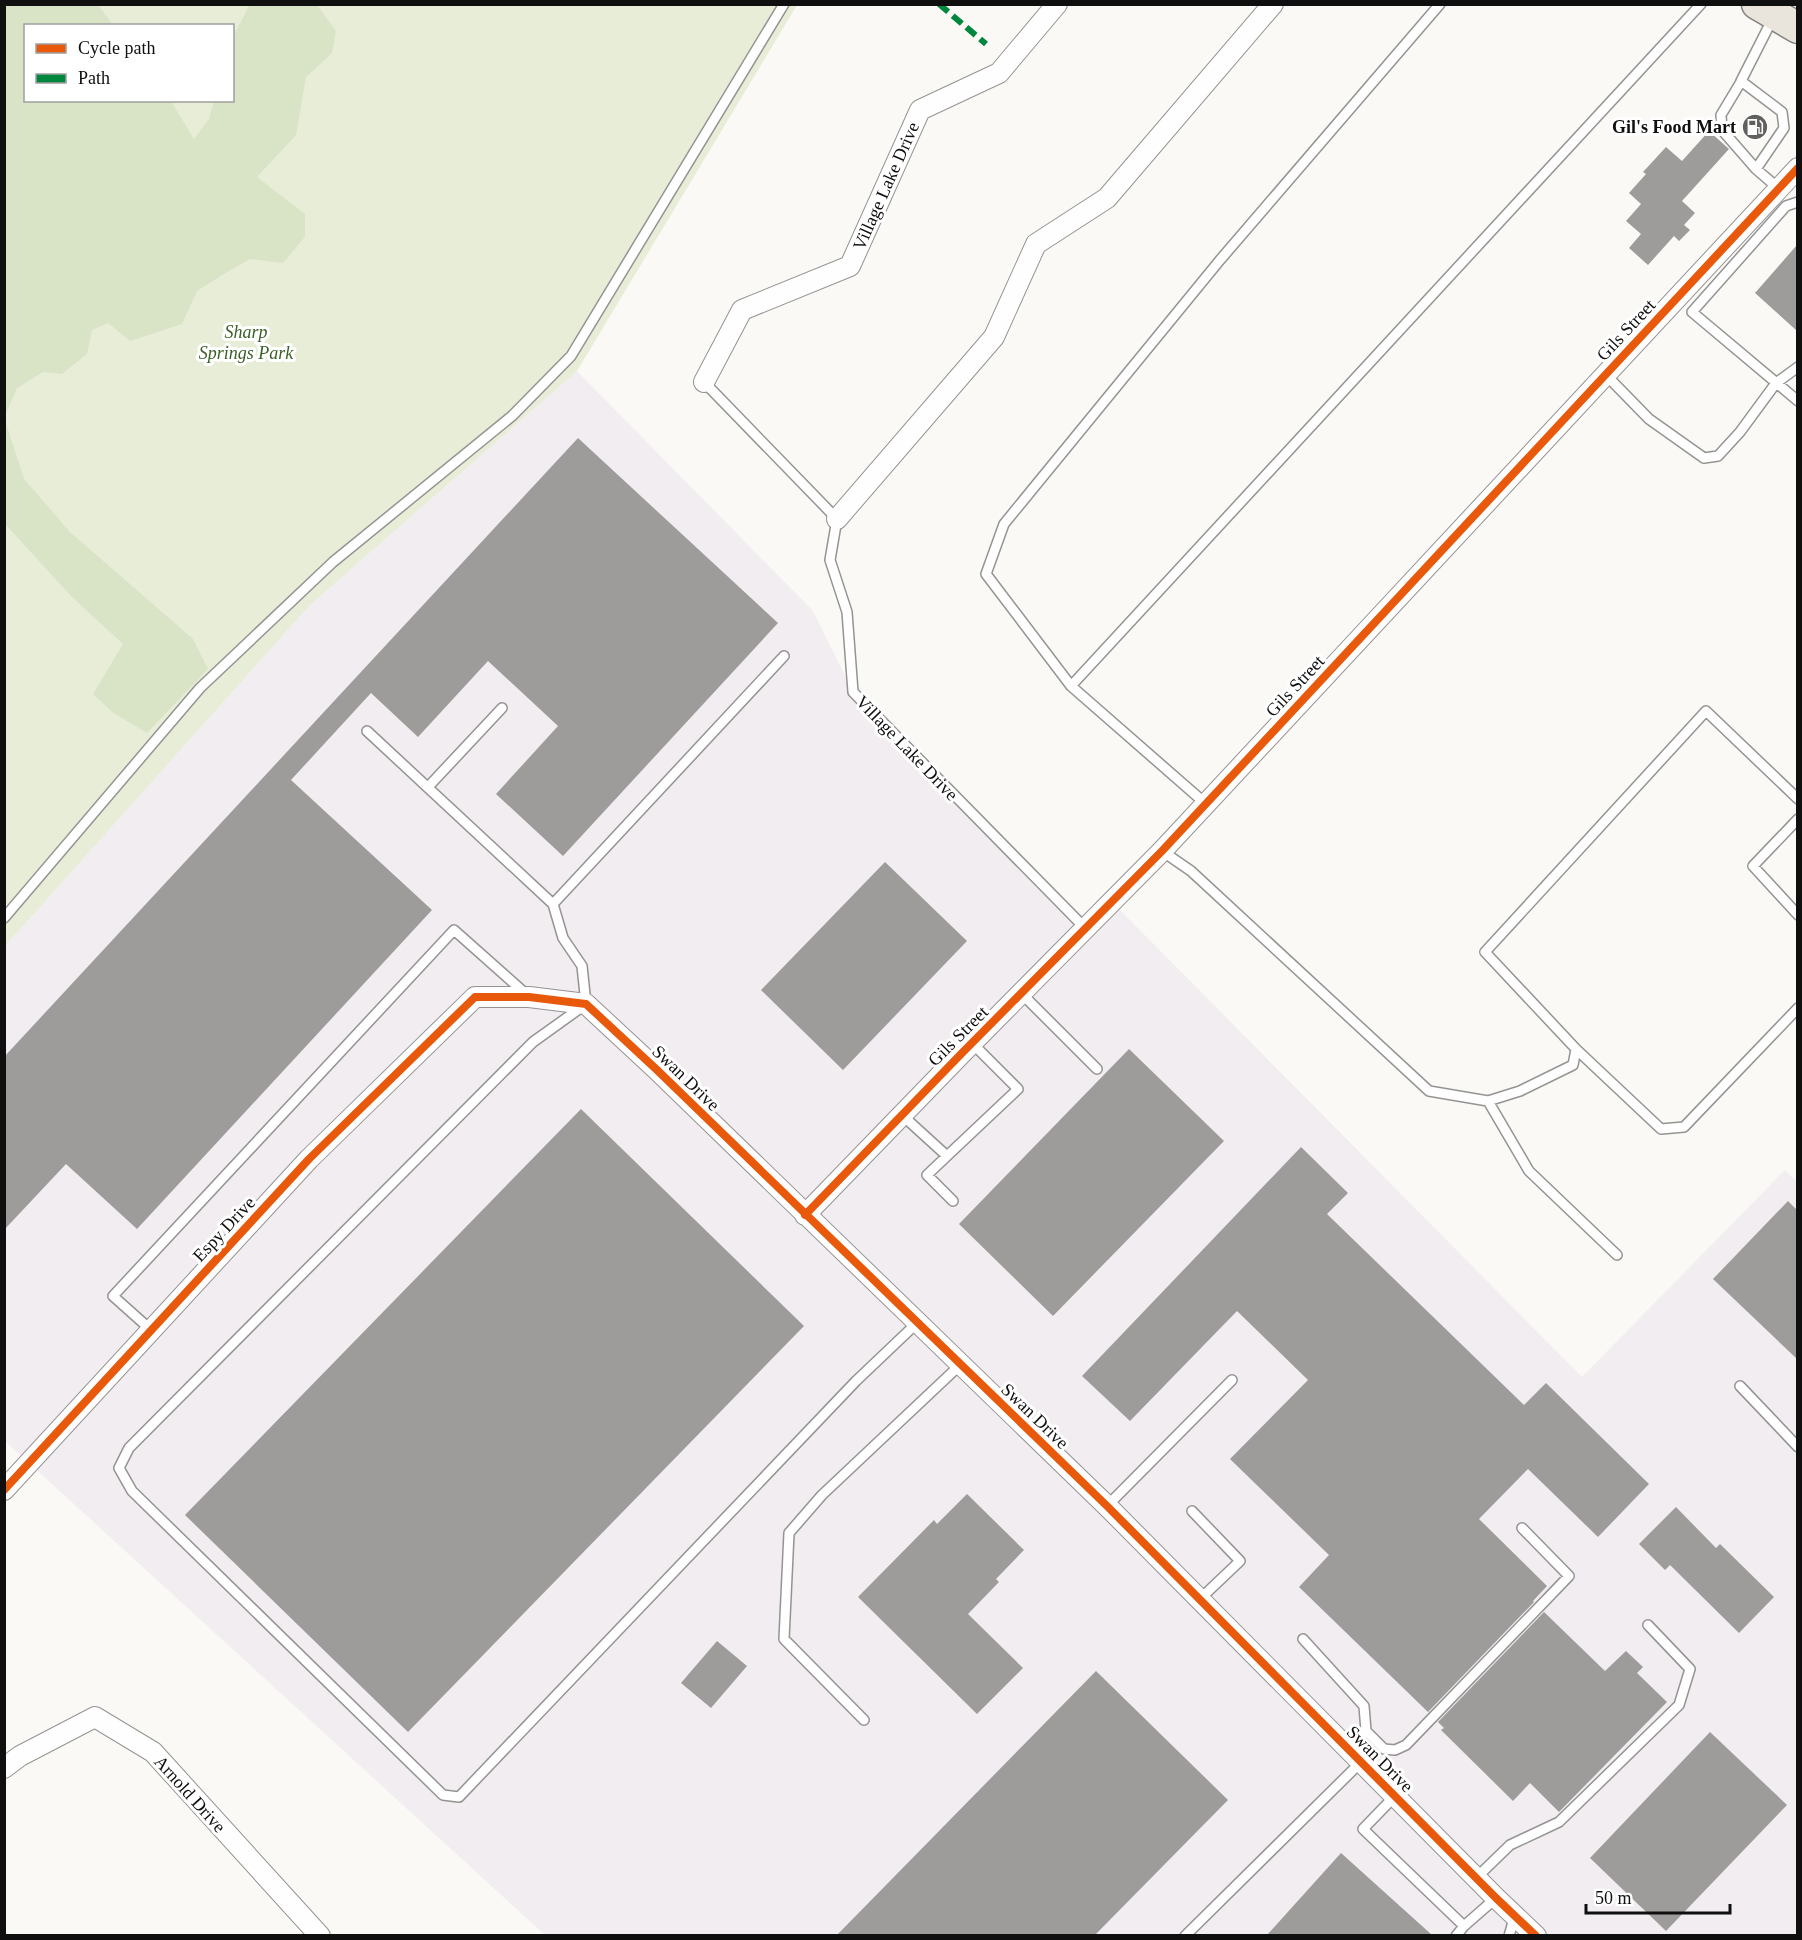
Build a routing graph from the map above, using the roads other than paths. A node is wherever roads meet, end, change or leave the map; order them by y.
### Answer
1 (784, 4) edge
2 (1057, 4) edge
3 (1440, 4) edge
4 (1701, 4) edge
5 (1265, 7) edge
6 (1776, 16) edge
7 (1742, 80) junction
8 (1797, 168) edge
9 (1756, 170) junction
10 (1778, 188) junction
11 (1797, 202) edge
12 (1677, 298) junction
13 (1692, 312) junction
14 (1797, 368) edge
15 (1605, 374) junction
16 (704, 382) joint
17 (1776, 383) junction
18 (1797, 402) edge
19 (837, 519) junction
20 (784, 656) dead end
21 (1071, 686) junction
22 (502, 708) dead end
23 (367, 731) dead end
24 (428, 788) junction
25 (1797, 799) edge
26 (1206, 804) junction
27 (1797, 819) edge
28 (1162, 851) junction
29 (553, 904) junction
30 (1797, 915) edge
31 (4, 918) edge
32 (1086, 929) junction
33 (1022, 993) junction
34 (529, 997) junction
35 (586, 1004) junction
36 (1797, 1008) edge
37 (972, 1043) junction
38 (1576, 1049) junction
39 (1097, 1069) dead end
40 (1488, 1101) junction
41 (902, 1115) junction
42 (947, 1156) junction
43 (953, 1201) dead end
44 (805, 1215) junction
45 (1617, 1255) dead end
46 (918, 1322) junction
47 (152, 1330) junction
48 (960, 1365) junction
49 (1232, 1380) dead end
50 (1740, 1386) dead end
51 (1797, 1447) edge
52 (4, 1490) edge
53 (1107, 1506) junction
54 (1192, 1511) dead end
55 (1522, 1528) dead end
56 (1200, 1599) junction
57 (1648, 1625) dead end
58 (1303, 1639) dead end
59 (864, 1720) dead end
60 (1366, 1731) junction
61 (1356, 1756) junction
62 (4, 1768) edge
63 (1395, 1796) junction
64 (1476, 1878) junction
65 (1496, 1898) junction
66 (1515, 1915) junction
67 (1464, 1926) junction
68 (320, 1935) edge
69 (1185, 1935) edge
70 (1456, 1935) edge
71 (1509, 1935) edge
72 (1536, 1935) edge

1 - 31 lane
2 - 16 street, Village Lake Drive
3 - 21 lane
4 - 21 lane
5 - 19 street
6 - 7 lane
7 - 9 lane
7 - 9 lane
8 - 10 street, Gils Street
9 - 10 lane
10 - 12 street, Gils Street
11 - 13 lane
12 - 13 lane
12 - 15 street, Gils Street
13 - 17 lane
14 - 17 lane
15 - 17 lane
15 - 26 street, Gils Street
16 - 19 lane, Village Lake Drive
17 - 18 lane
19 - 32 lane, Village Lake Drive
20 - 29 lane
21 - 26 lane
22 - 24 lane
23 - 24 lane
24 - 29 lane
25 - 38 lane
26 - 28 street, Gils Street
27 - 30 lane
28 - 32 street, Gils Street
28 - 40 lane
29 - 35 lane
32 - 33 street, Gils Street
33 - 37 street, Gils Street
33 - 39 lane
34 - 35 street
34 - 47 street, Espy Drive
34 - 47 lane
35 - 44 street, Swan Drive
35 - 46 lane
36 - 38 lane
37 - 41 street, Gils Street
37 - 42 lane
38 - 40 lane
40 - 45 lane
41 - 42 lane
41 - 44 street, Gils Street
42 - 43 lane
44 - 46 street, Swan Drive
46 - 48 street, Swan Drive
47 - 52 street, Espy Drive
48 - 53 street, Swan Drive
48 - 59 lane
49 - 53 lane
50 - 51 lane
53 - 56 street, Swan Drive
54 - 56 lane
55 - 60 lane
56 - 61 street, Swan Drive
57 - 64 lane
58 - 60 lane
60 - 61 lane
61 - 63 street, Swan Drive
61 - 69 lane
62 - 68 street, Arnold Drive
63 - 64 street, Swan Drive
63 - 67 lane
64 - 65 street, Swan Drive
65 - 66 street, Swan Drive
65 - 67 lane
66 - 71 lane
66 - 72 street, Swan Drive
67 - 70 lane

